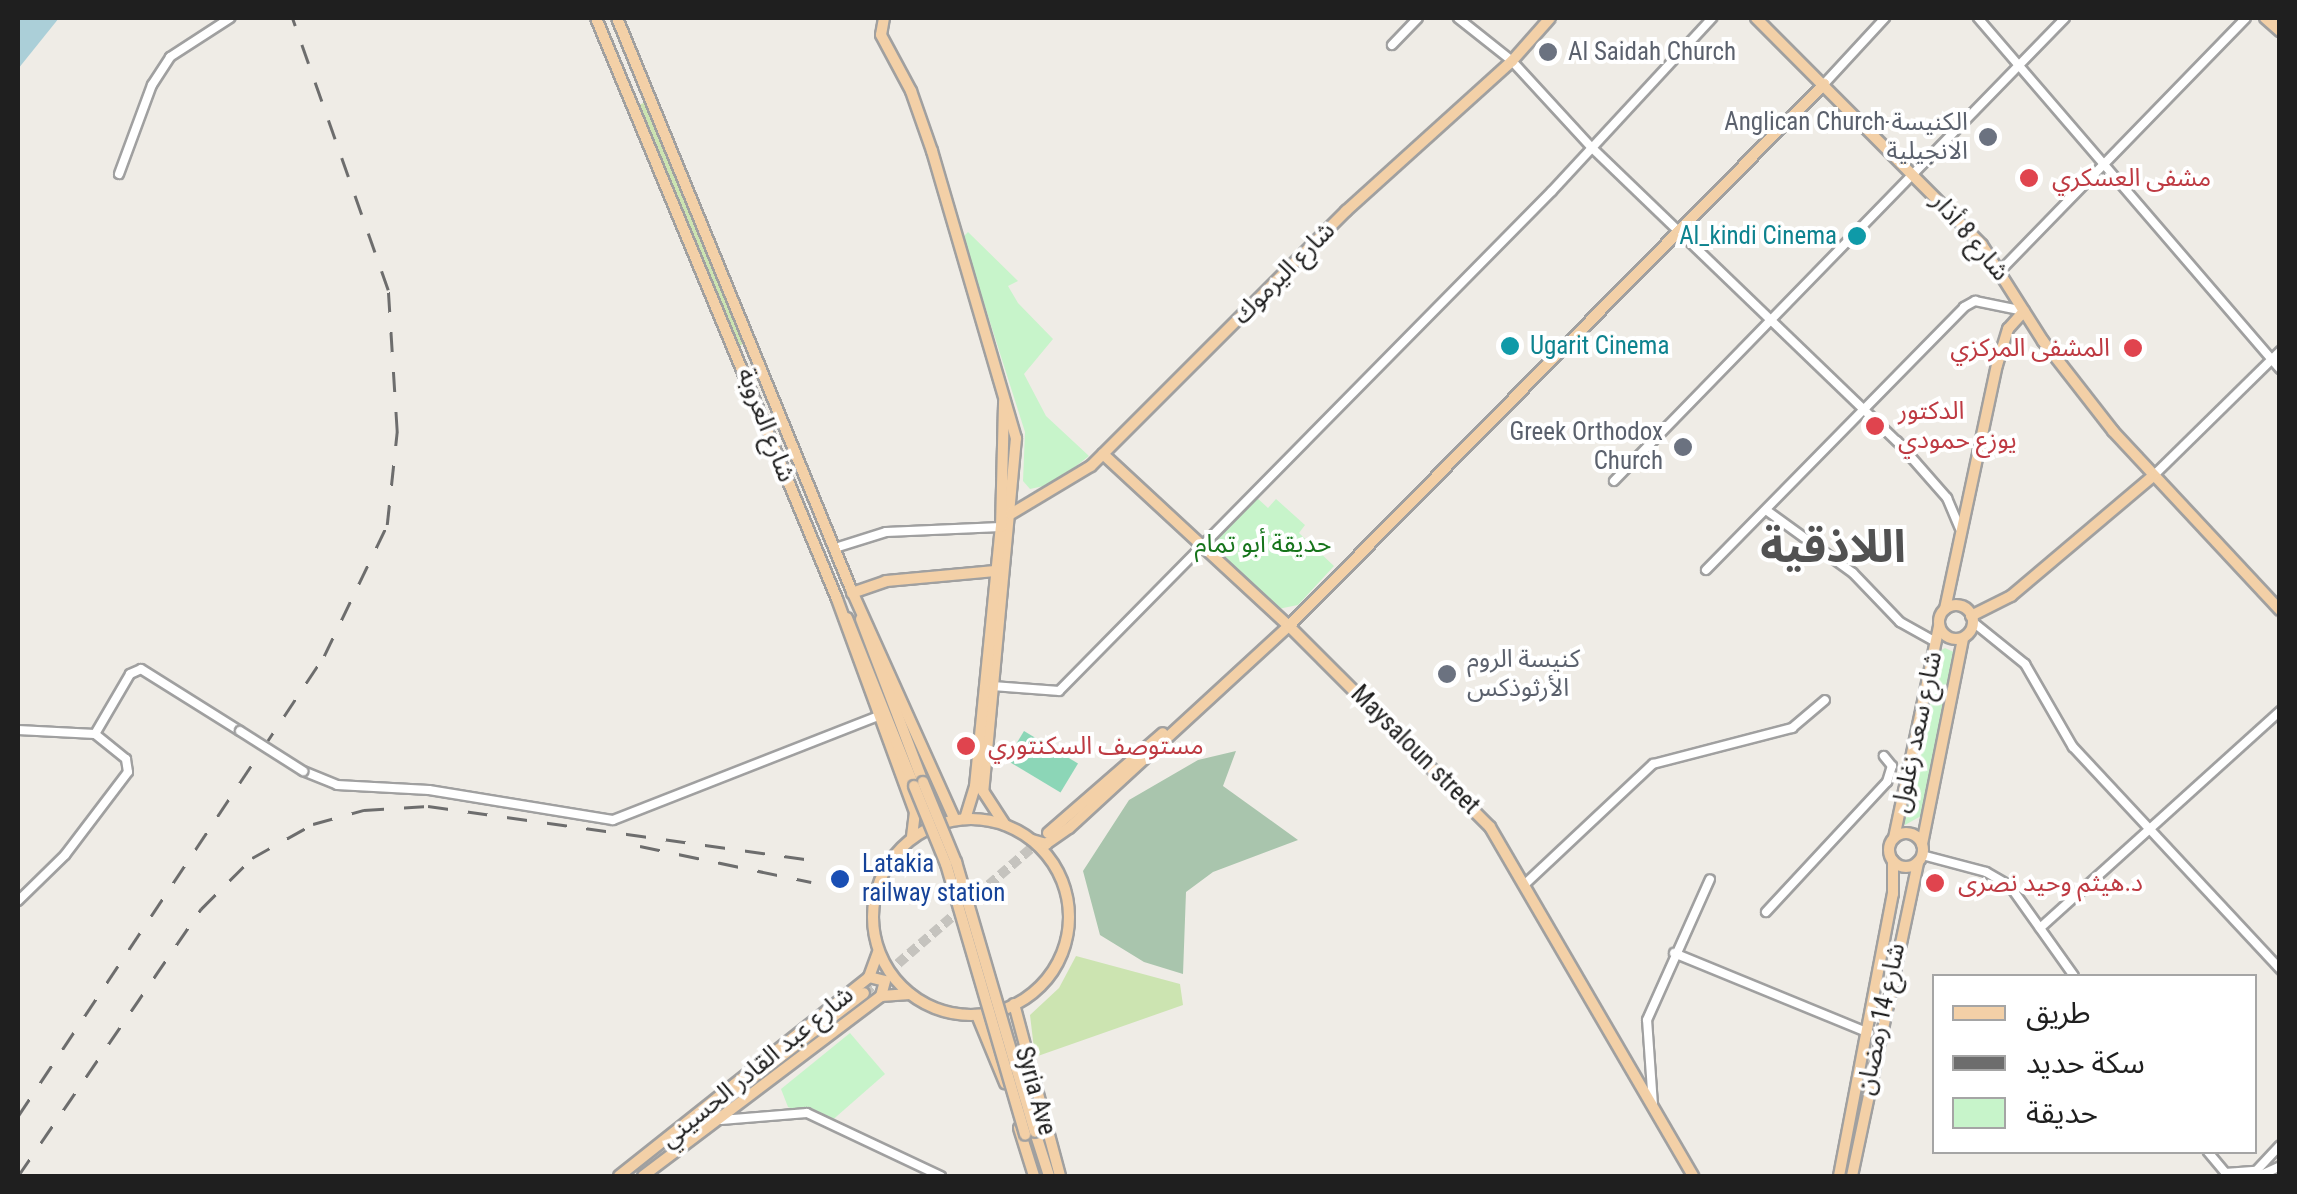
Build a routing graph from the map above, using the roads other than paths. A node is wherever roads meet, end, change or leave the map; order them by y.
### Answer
1 (230, 18) edge
2 (596, 18) edge
3 (617, 18) edge
4 (884, 18) edge
5 (1418, 18) edge
6 (1458, 18) edge
7 (1550, 18) edge
8 (1712, 18) edge
9 (1756, 18) edge
10 (1885, 18) edge
11 (1978, 18) edge
12 (2066, 18) edge
13 (2246, 18) edge
14 (2265, 18) edge
15 (2280, 30) edge
16 (1392, 45) dead end
17 (1512, 61) junction
18 (2022, 62) junction
19 (1824, 84) junction
20 (647, 90) junction
21 (628, 100) junction
22 (1592, 147) junction
23 (2106, 162) junction
24 (1915, 172) junction
25 (120, 174) dead end
26 (1678, 232) junction
27 (2001, 270) junction
28 (2024, 311) junction
29 (1773, 316) junction
30 (756, 346) junction
31 (2280, 351) edge
32 (738, 355) junction
33 (2272, 359) junction
34 (2280, 369) edge
35 (1003, 380) junction
36 (1863, 407) junction
37 (1103, 454) junction
38 (2152, 477) junction
39 (1614, 481) dead end
40 (1766, 510) junction
41 (1010, 515) junction
42 (1001, 526) junction
43 (1960, 528) junction
44 (1201, 544) junction
45 (836, 548) junction
46 (1706, 570) dead end
47 (996, 571) junction
48 (851, 589) junction
49 (837, 599) junction
50 (1945, 609) junction
51 (2280, 610) edge
52 (1972, 619) junction
53 (1289, 626) junction
54 (1939, 626) junction
55 (1963, 638) junction
56 (1936, 642) junction
57 (993, 686) junction
58 (1825, 700) dead end
59 (2280, 711) edge
60 (876, 716) junction
61 (1188, 716) junction
62 (18, 730) edge
63 (95, 734) junction
64 (1884, 756) dead end
65 (918, 784) junction
66 (960, 819) junction
67 (1005, 825) junction
68 (2147, 828) junction
69 (1048, 833) tunnel mouth
70 (912, 838) junction
71 (1894, 838) junction
72 (1032, 840) junction
73 (1921, 854) junction
74 (1893, 861) junction
75 (1710, 880) dead end
76 (1524, 885) junction
77 (18, 902) edge
78 (1766, 912) dead end
79 (2040, 928) junction
80 (877, 946) junction
81 (1674, 953) junction
82 (2280, 970) edge
83 (2073, 974) edge
84 (870, 976) junction
85 (864, 993) tunnel mouth
86 (881, 996) junction
87 (912, 996) junction
88 (1014, 1004) junction
89 (977, 1014) junction
90 (1868, 1033) junction
91 (1654, 1105) junction
92 (717, 1120) junction
93 (682, 1129) junction
94 (1853, 1132) junction
95 (1030, 1133) junction
96 (2280, 1145) edge
97 (2210, 1154) edge
98 (2280, 1166) edge
99 (2227, 1175) edge
100 (619, 1176) edge
101 (643, 1176) edge
102 (941, 1176) edge
103 (1036, 1176) edge
104 (1049, 1176) edge
105 (1060, 1176) edge
106 (1689, 1176) edge
107 (1836, 1176) edge
108 (1854, 1176) edge
109 (2259, 1176) edge

1 - 25 street
2 - 21 main road, شارع العروبة
3 - 20 main road, شارع العروبة
4 - 35 main road
5 - 16 street
6 - 17 street
7 - 17 main road, شارع اليرموك
8 - 22 street
9 - 19 main road, شارع 8 أذار
10 - 19 street
11 - 18 street
12 - 18 street
13 - 23 street
14 - 15 main road
17 - 22 street
17 - 37 main road, شارع اليرموك
18 - 23 street
18 - 24 street
19 - 24 main road, شارع 8 أذار
19 - 26 main road
20 - 21 main road
20 - 30 main road, شارع العروبة
21 - 32 main road, شارع العروبة
22 - 26 street
22 - 44 street
23 - 27 street
23 - 33 street
24 - 27 main road, شارع 8 أذار
24 - 29 street
26 - 29 street
26 - 53 main road
27 - 28 main road, شارع 8 أذار
28 - 36 street
28 - 38 main road, شارع 8 أذار
28 - 43 main road
29 - 36 street
29 - 39 street
30 - 32 main road
30 - 45 main road, شارع العروبة
31 - 33 street
32 - 49 main road, شارع العروبة
33 - 34 street
33 - 38 street
35 - 41 main road
35 - 42 main road
36 - 40 street
36 - 43 street
37 - 41 main road, شارع اليرموك
37 - 44 main road, Maysaloun street
38 - 51 main road, شارع 8 أذار
38 - 52 main road
40 - 46 street
40 - 56 street
41 - 57 main road
42 - 45 street
42 - 47 main road
43 - 50 main road
44 - 53 main road, Maysaloun street
44 - 57 street
45 - 48 main road, شارع العروبة
47 - 48 main road
47 - 66 main road
48 - 65 main road
48 - 66 main road, شارع العروبة
49 - 60 main road, شارع العروبة
49 - 65 main road
50 - 52 main road
50 - 54 main road
52 - 55 main road
52 - 68 street
53 - 61 main road
53 - 76 main road, Maysaloun street
54 - 55 main road
54 - 56 main road, شارع سعد زغلول
55 - 73 main road, شارع سعد زغلول
56 - 71 main road, شارع سعد زغلول
57 - 67 main road
58 - 76 street
59 - 68 street
60 - 63 street, bridge
60 - 70 main road, شارع العروبة
61 - 69 main road
61 - 72 main road
62 - 63 street
63 - 77 street
64 - 78 street
65 - 95 main road, bridge
66 - 67 main road
66 - 70 main road
67 - 72 main road
68 - 79 street
68 - 82 street
70 - 80 main road
71 - 73 main road
71 - 74 main road, شارع سعد زغلول
72 - 88 main road
73 - 74 main road
73 - 79 street
73 - 94 main road, شارع 14 رمضان
74 - 90 main road, شارع 14 رمضان
75 - 81 street
76 - 91 main road, Maysaloun street
79 - 83 street
80 - 84 main road, شارع عبد القادر الحسيني
80 - 87 main road
81 - 90 street
81 - 91 street
84 - 86 main road
84 - 93 main road, شارع عبد القادر الحسيني
85 - 93 main road
86 - 87 main road, شارع عبد القادر الحسيني
86 - 92 main road, شارع عبد القادر الحسيني
87 - 89 main road
88 - 89 main road
88 - 105 main road, Syria Ave
89 - 103 main road
90 - 94 main road, شارع 14 رمضان
91 - 106 main road, Maysaloun street
92 - 101 main road, شارع عبد القادر الحسيني
92 - 102 street
93 - 100 main road, شارع عبد القادر الحسيني
94 - 107 main road
94 - 107 main road, شارع 14 رمضان
94 - 108 main road
94 - 108 main road, شارع 14 رمضان
95 - 103 main road
95 - 104 main road
96 - 99 street
97 - 99 street
98 - 109 street

